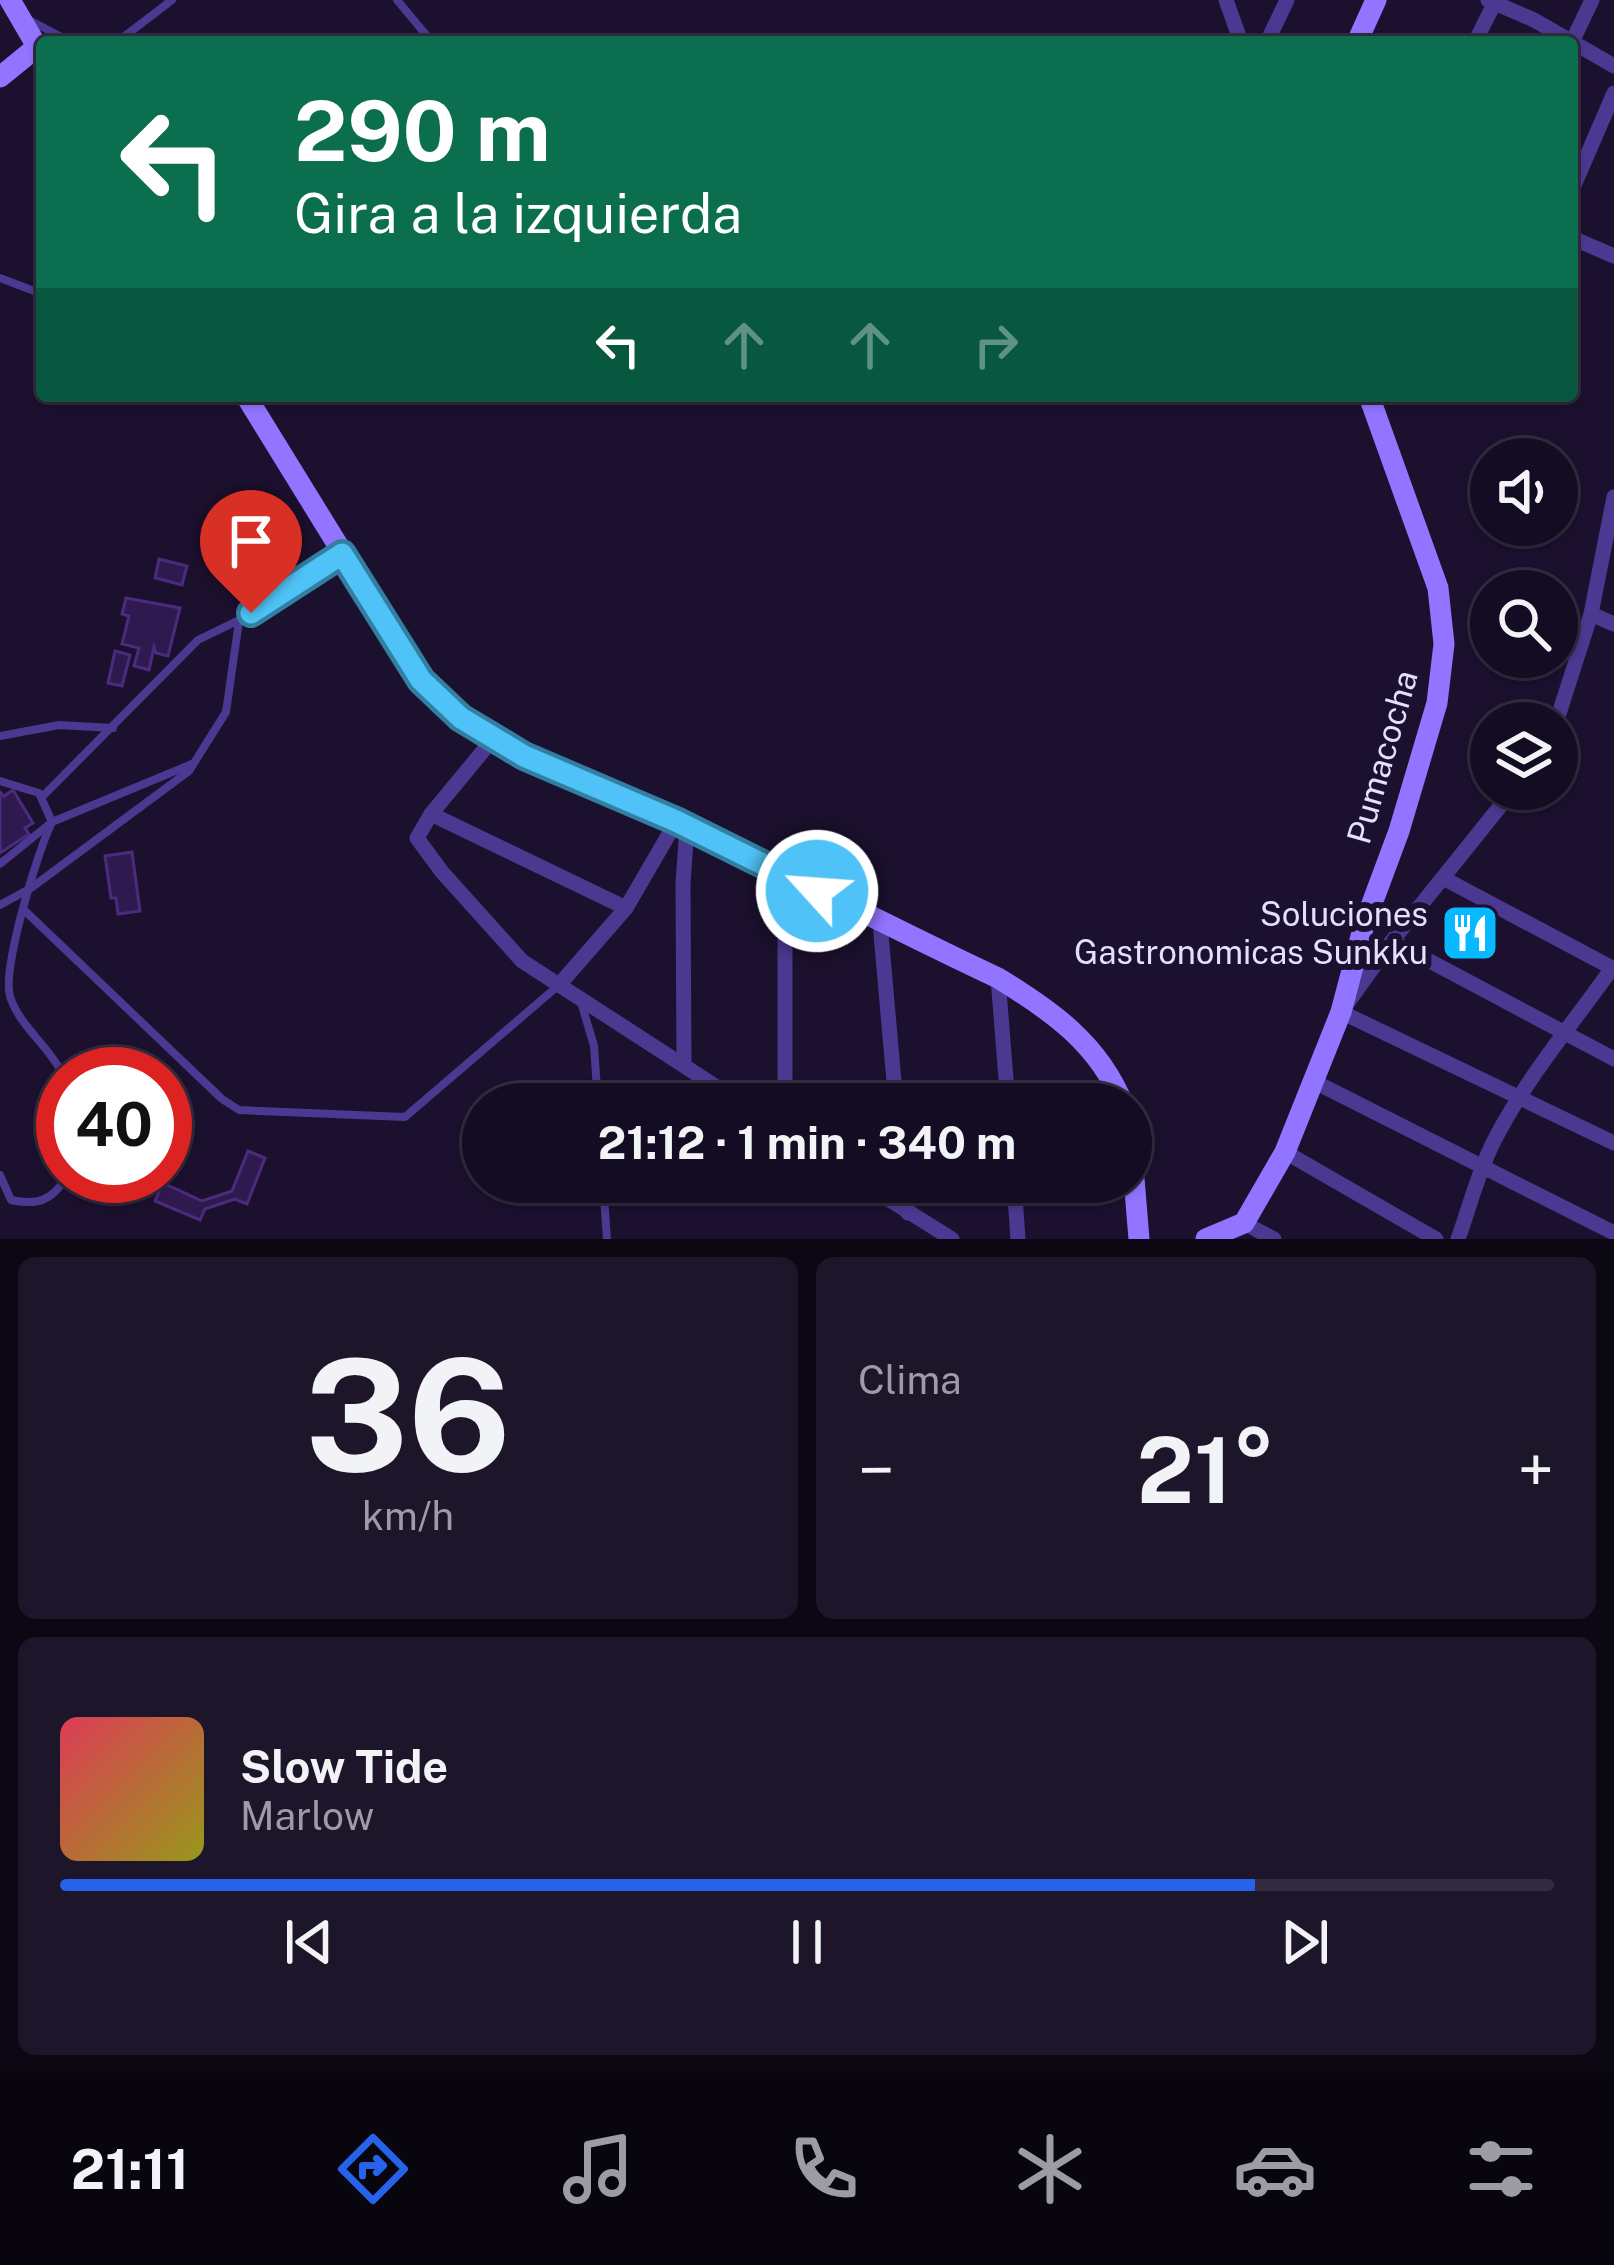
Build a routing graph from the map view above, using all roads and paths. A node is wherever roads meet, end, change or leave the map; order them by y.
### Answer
1 (172, 0) edge
2 (397, 0) edge
3 (1226, 0) edge
4 (1287, 0) edge
5 (1376, 0) edge
6 (1592, 0) edge
7 (1493, 1) edge
8 (14, 6) edge
9 (62, 36) edge
10 (125, 36) edge
11 (427, 36) edge
12 (1239, 36) edge
13 (1270, 36) edge
14 (1360, 36) edge
15 (1478, 36) edge
16 (1562, 36) edge
17 (1574, 36) edge
18 (36, 44) edge
19 (1578, 45) edge
20 (36, 54) edge
21 (1614, 66) edge
22 (0, 77) edge
23 (1614, 93) edge
24 (1578, 176) edge
25 (1578, 241) edge
26 (1614, 256) edge
27 (0, 278) edge
28 (36, 292) edge
29 (250, 402) edge
30 (1371, 402) edge
31 (1614, 497) edge
32 (342, 554) junction
33 (1592, 614) junction
34 (239, 621) junction
35 (1614, 624) edge
36 (1563, 702) edge
37 (114, 728) junction
38 (0, 736) edge
39 (494, 740) junction
40 (194, 764) junction
41 (0, 781) edge
42 (42, 797) junction
43 (1497, 810) edge
44 (431, 814) junction
45 (52, 822) junction
46 (681, 824) junction
47 (0, 864) edge
48 (785, 875) junction
49 (1443, 878) junction
50 (31, 888) junction
51 (0, 905) edge
52 (626, 908) junction
53 (24, 910) junction
54 (880, 922) junction
55 (1392, 940) junction
56 (1613, 969) edge
57 (998, 978) junction
58 (559, 986) junction
59 (581, 1001) junction
60 (1341, 1012) junction
61 (1564, 1033) junction
62 (43, 1047) edge
63 (1614, 1059) edge
64 (684, 1065) junction
65 (1311, 1080) junction
66 (597, 1083) edge
67 (711, 1083) edge
68 (785, 1083) edge
69 (894, 1083) edge
70 (1006, 1083) edge
71 (1112, 1083) edge
72 (1520, 1098) junction
73 (1614, 1143) edge
74 (1285, 1152) junction
75 (1482, 1166) junction
76 (0, 1175) edge
77 (36, 1203) edge
78 (604, 1203) edge
79 (893, 1203) edge
80 (907, 1203) edge
81 (1015, 1203) edge
82 (1136, 1203) edge
83 (908, 1213) junction
84 (1244, 1223) junction
85 (1604, 1233) edge
86 (1216, 1238) edge
87 (607, 1239) edge
88 (952, 1239) edge
89 (1018, 1239) edge
90 (1139, 1239) edge
91 (1274, 1239) edge
92 (1436, 1239) edge
93 (1458, 1239) edge

1 - 10 lane
2 - 11 lane
3 - 12 street
4 - 13 street
5 - 14 street
6 - 17 street
7 - 15 street
7 - 16 street
8 - 9 lane
8 - 18 street
19 - 21 street
20 - 22 street
23 - 24 street
25 - 26 street
27 - 28 lane
29 - 32 street
30 - 60 street, Pumacocha
31 - 33 street
32 - 34 lane
32 - 39 street
33 - 35 street
33 - 36 street
34 - 37 lane
34 - 40 lane
37 - 38 lane
37 - 42 lane
39 - 44 street
39 - 46 street
40 - 45 lane
40 - 50 lane
41 - 42 lane
42 - 45 lane
43 - 49 street
44 - 52 street
44 - 58 street
45 - 47 lane
45 - 50 lane
46 - 48 street
46 - 52 street
46 - 64 street
48 - 54 street
48 - 68 street
49 - 55 street
49 - 56 street
50 - 51 lane
50 - 53 lane
52 - 58 street
53 - 58 lane
53 - 62 lane
54 - 57 street
54 - 69 street
55 - 60 street
55 - 61 street
56 - 61 street
57 - 70 street
57 - 71 street
58 - 59 street
59 - 64 street
59 - 66 lane
60 - 65 street, Pumacocha
60 - 72 street
61 - 63 street
61 - 72 street
64 - 67 street
65 - 74 street, Pumacocha
65 - 75 street
72 - 73 street
72 - 75 street
74 - 84 street, Pumacocha
74 - 92 street
75 - 85 street
75 - 93 street
76 - 77 lane
78 - 87 lane
79 - 83 street
80 - 83 street
81 - 89 street
82 - 90 street
83 - 88 street
84 - 86 street
84 - 91 street

